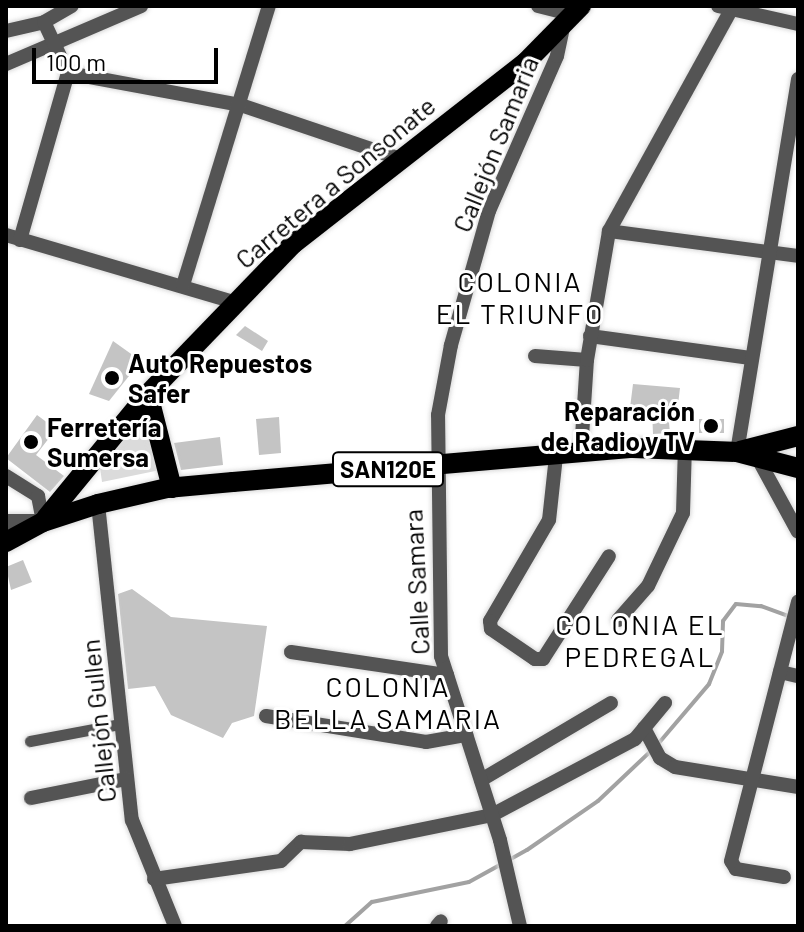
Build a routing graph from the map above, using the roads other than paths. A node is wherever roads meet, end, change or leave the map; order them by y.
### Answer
1 (72, 6) edge
2 (141, 6) edge
3 (269, 6) edge
4 (538, 6) edge
5 (725, 8) edge
6 (572, 16) edge
7 (44, 22) junction
8 (798, 24) edge
9 (6, 31) edge
10 (55, 45) junction
11 (6, 64) edge
12 (68, 73) junction
13 (798, 79) edge
14 (241, 105) junction
15 (398, 158) junction
16 (609, 231) junction
17 (13, 238) edge
18 (769, 252) junction
19 (798, 256) edge
20 (183, 285) junction
21 (233, 302) junction
22 (590, 336) junction
23 (535, 356) dead end
24 (751, 358) junction
25 (587, 360) junction
26 (148, 394) junction
27 (798, 436) edge
28 (685, 447) junction
29 (581, 452) junction
30 (737, 452) junction
31 (556, 456) junction
32 (757, 457) junction
33 (436, 465) junction
34 (798, 468) edge
35 (6, 476) edge
36 (172, 488) junction
37 (98, 504) junction
38 (6, 522) edge
39 (43, 522) junction
40 (798, 532) edge
41 (6, 542) edge
42 (609, 556) dead end
43 (798, 601) edge
44 (618, 620) dead end
45 (291, 652) dead end
46 (780, 672) junction
47 (447, 675) junction
48 (798, 676) edge
49 (611, 703) dead end
50 (665, 703) dead end
51 (266, 716) dead end
52 (120, 724) junction
53 (644, 728) junction
54 (466, 735) junction
55 (30, 741) dead end
56 (126, 779) junction
57 (481, 780) junction
58 (755, 780) junction
59 (798, 787) edge
60 (31, 798) dead end
61 (492, 815) junction
62 (784, 877) dead end
63 (154, 879) junction
64 (175, 926) edge
65 (520, 926) edge

1 - 7 street
2 - 10 street
3 - 14 street
4 - 6 street
5 - 8 street
5 - 16 street
6 - 15 main road, Carretera a Sonsonate
6 - 33 street, Callejón Samaria
7 - 9 street
7 - 10 street
10 - 11 street
10 - 12 street
12 - 14 street
12 - 17 street
13 - 18 street
14 - 15 street
14 - 20 street
15 - 21 main road, Carretera a Sonsonate
16 - 18 street
16 - 22 street
17 - 20 street
18 - 19 street
18 - 24 street
20 - 21 street
21 - 26 main road, Carretera a Sonsonate
22 - 24 street
22 - 25 street
23 - 25 street
24 - 30 street
25 - 29 street
26 - 36 main road
26 - 39 main road, Carretera a Sonsonate
27 - 30 main road, SAN120E
28 - 29 main road, SAN120E
28 - 30 main road, SAN120E
28 - 44 street
29 - 31 main road, SAN120E
30 - 32 main road, SAN120E
31 - 33 main road, SAN120E
31 - 42 street
32 - 34 main road, SAN120E
32 - 40 street
33 - 36 main road, SAN120E
33 - 47 street, Calle Samara
35 - 39 street
36 - 37 main road, SAN120E
37 - 39 main road, SAN120E
37 - 52 street, Callejón Gullen
38 - 39 street
39 - 41 main road
43 - 46 street
45 - 47 street
46 - 48 street
46 - 58 street
47 - 54 street, Calle Samara
49 - 57 street
50 - 53 street
51 - 54 street
52 - 55 street
52 - 56 street, Callejón Gullen
53 - 58 street
53 - 61 street
54 - 57 street, Calle Samara
56 - 60 street
56 - 63 street, Callejón Gullen
57 - 61 street, Calle Samara
58 - 59 street
58 - 62 street
61 - 63 street
61 - 65 street, Calle Samara
63 - 64 street, Callejón Gullen

